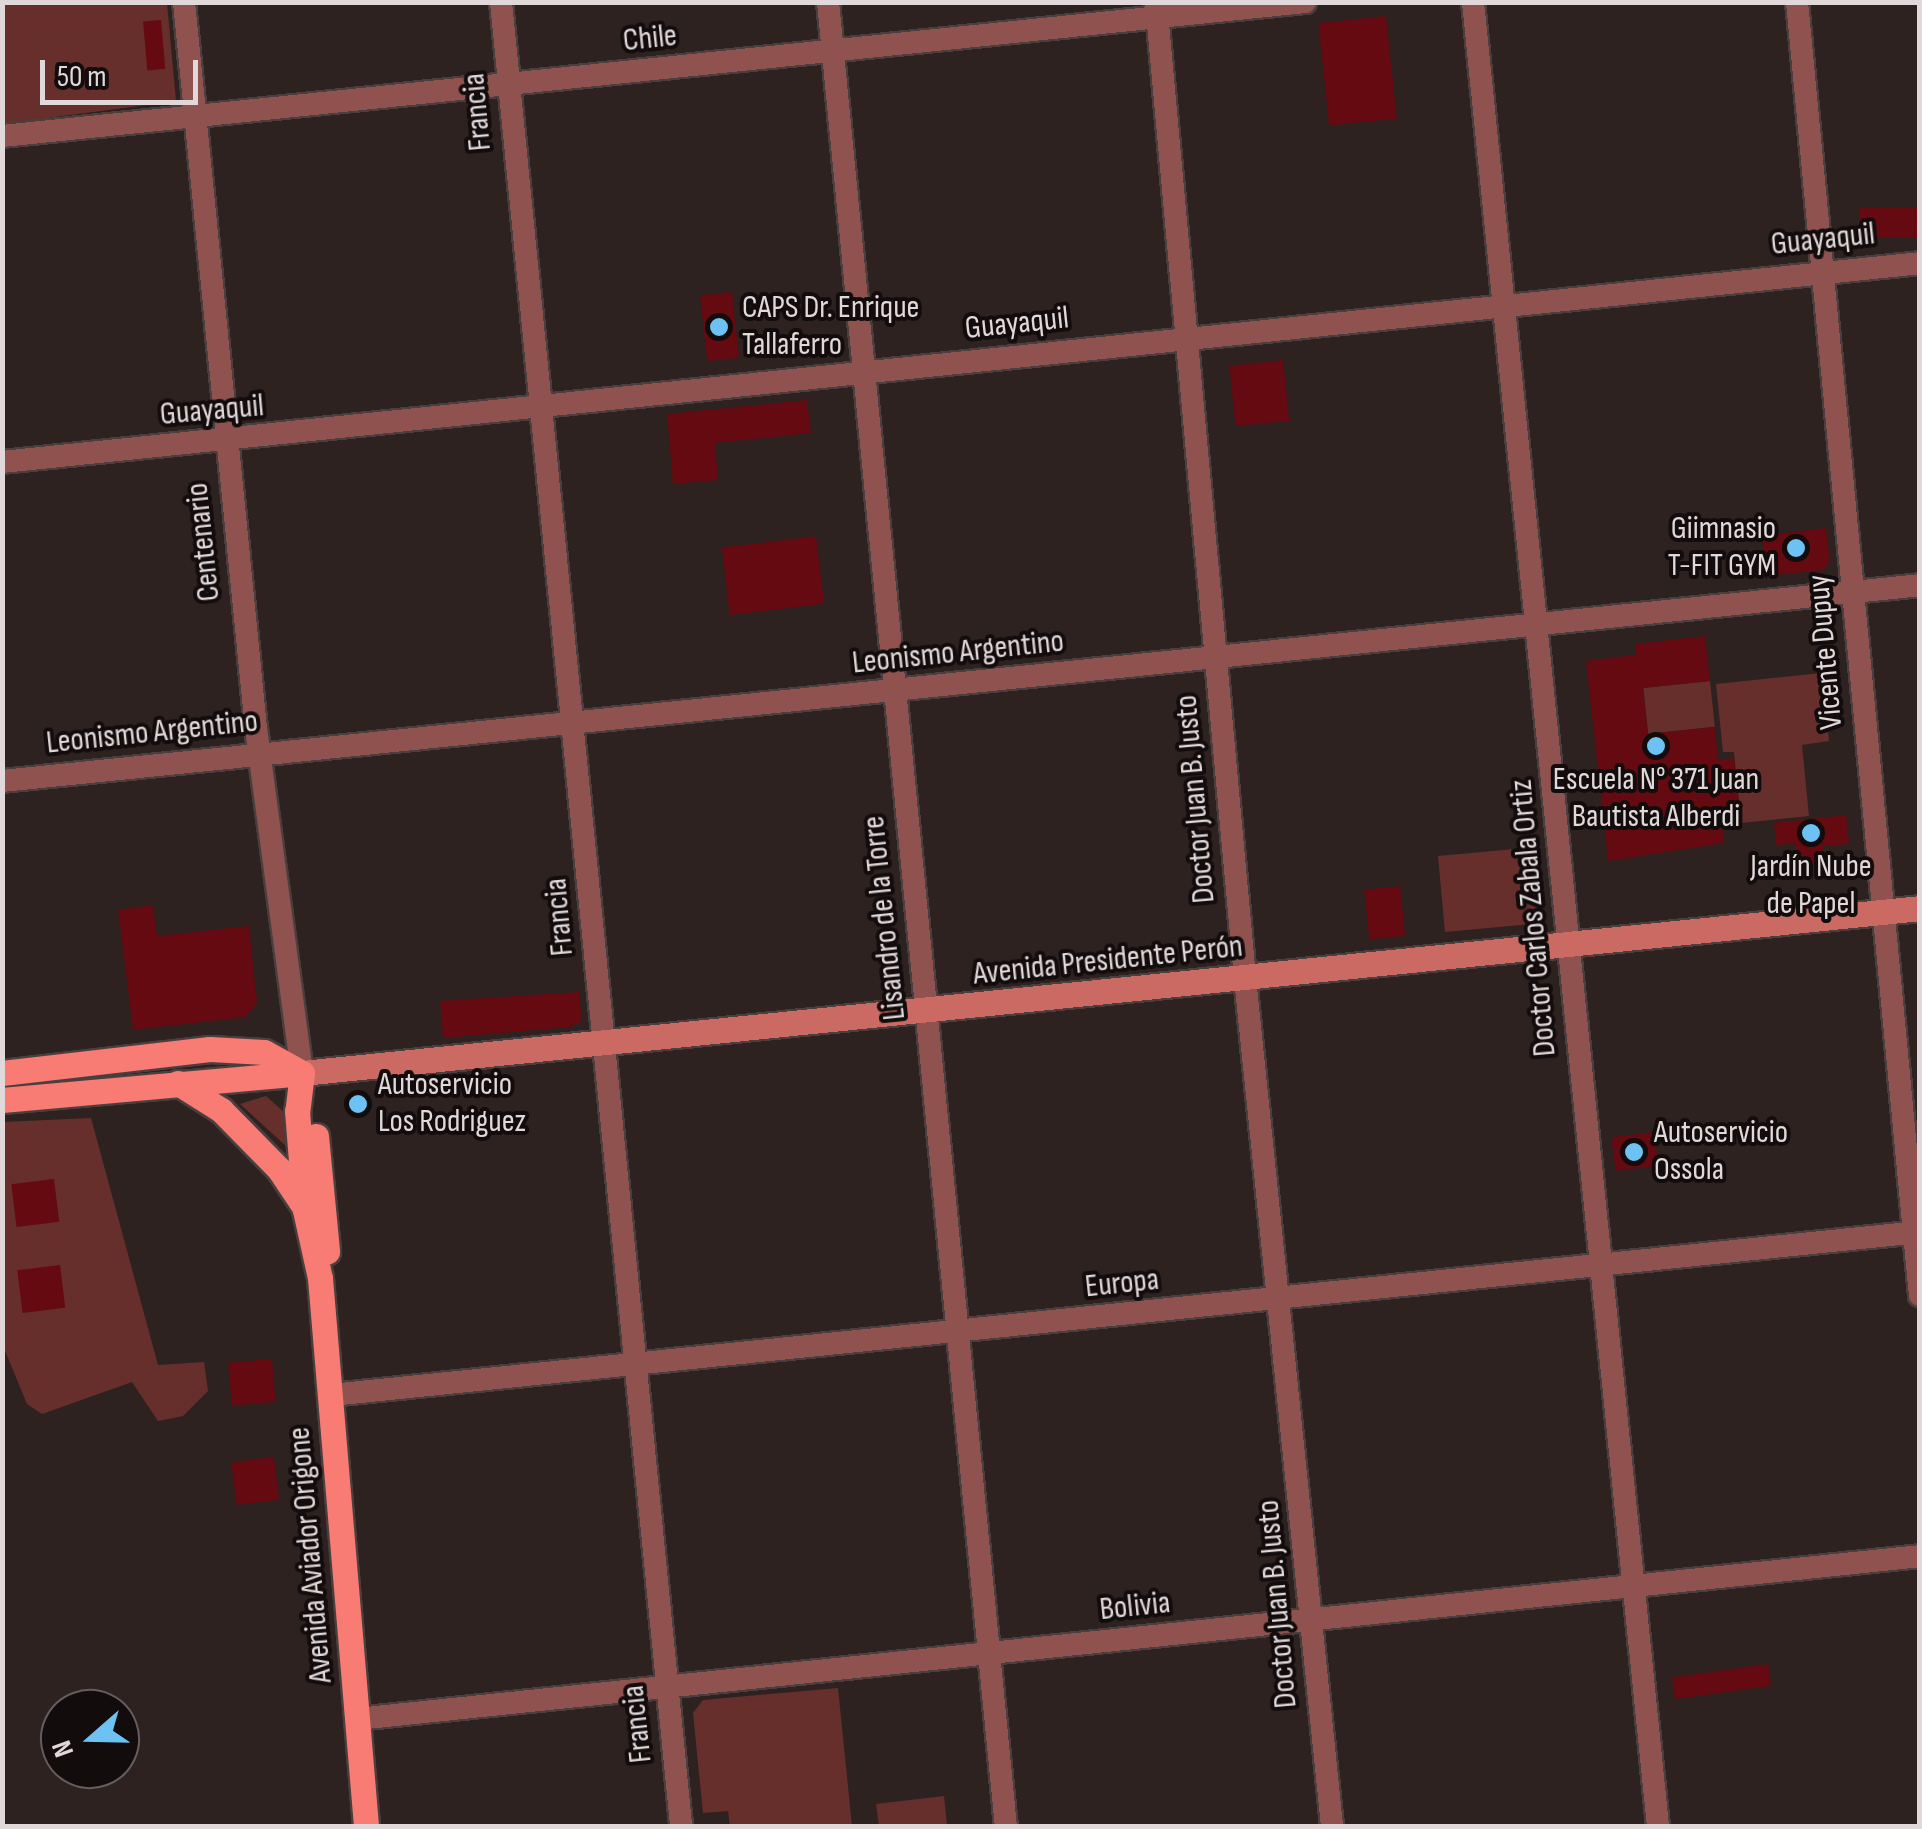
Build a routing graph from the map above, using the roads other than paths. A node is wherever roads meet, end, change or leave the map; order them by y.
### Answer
1 (184, 2) edge
2 (500, 2) edge
3 (828, 2) edge
4 (1304, 2) edge
5 (1473, 2) edge
6 (1797, 2) edge
7 (1157, 10) edge
8 (833, 52) junction
9 (508, 86) junction
10 (196, 119) junction
11 (2, 136) edge
12 (1920, 262) edge
13 (1822, 273) junction
14 (1504, 302) junction
15 (1188, 338) junction
16 (864, 373) junction
17 (540, 408) junction
18 (226, 443) junction
19 (2, 462) edge
20 (1920, 584) edge
21 (1853, 592) junction
22 (1539, 626) junction
23 (1215, 659) junction
24 (896, 693) junction
25 (576, 722) junction
26 (260, 754) junction
27 (2, 781) edge
28 (1920, 908) edge
29 (1883, 912) junction
30 (1569, 944) junction
31 (1245, 978) junction
32 (927, 1014) junction
33 (602, 1044) junction
34 (2, 1073) edge
35 (302, 1073) junction
36 (178, 1082) junction
37 (2, 1100) edge
38 (305, 1210) junction
39 (1916, 1232) edge
40 (1600, 1266) junction
41 (320, 1278) junction
42 (1920, 1295) edge
43 (1281, 1300) junction
44 (958, 1333) junction
45 (635, 1367) junction
46 (331, 1396) junction
47 (1920, 1556) edge
48 (1630, 1587) junction
49 (1312, 1621) junction
50 (989, 1655) junction
51 (667, 1689) junction
52 (357, 1719) junction
53 (366, 1826) edge
54 (681, 1826) edge
55 (1006, 1826) edge
56 (1332, 1826) edge
57 (1658, 1826) edge

1 - 10 street, Centenario
2 - 9 street, Francia
3 - 8 street, Lisandro de la Torre
4 - 7 street, Chile
5 - 14 street, Doctor Carlos Zabala Ortiz
6 - 13 street, Vicente Dupuy
7 - 8 street, Chile
7 - 15 street, Doctor Juan B. Justo
8 - 9 street, Chile
8 - 16 street, Lisandro de la Torre
9 - 10 street, Chile
9 - 17 street, Francia
10 - 11 street, Chile
10 - 18 street, Centenario
12 - 13 street, Guayaquil
13 - 14 street, Guayaquil
13 - 21 street, Vicente Dupuy
14 - 15 street, Guayaquil
14 - 22 street, Doctor Carlos Zabala Ortiz
15 - 16 street, Guayaquil
15 - 23 street, Doctor Juan B. Justo
16 - 17 street, Guayaquil
16 - 24 street, Lisandro de la Torre
17 - 18 street, Guayaquil
17 - 25 street, Francia
18 - 19 street, Guayaquil
18 - 26 street, Centenario
20 - 21 street, Leonismo Argentino
21 - 22 street, Leonismo Argentino
21 - 29 street, Vicente Dupuy
22 - 23 street, Leonismo Argentino
22 - 30 street, Doctor Carlos Zabala Ortiz
23 - 24 street, Leonismo Argentino
23 - 31 street, Doctor Juan B. Justo
24 - 25 street, Leonismo Argentino
24 - 32 street, Lisandro de la Torre
25 - 26 street, Leonismo Argentino
25 - 33 street, Francia
26 - 27 street, Leonismo Argentino
26 - 35 street, Centenario
28 - 29 main road, Avenida Presidente Perón
29 - 30 main road, Avenida Presidente Perón
29 - 39 street, Vicente Dupuy
30 - 31 main road, Avenida Presidente Perón
30 - 40 street, Doctor Carlos Zabala Ortiz
31 - 32 main road, Avenida Presidente Perón
31 - 43 street, Doctor Juan B. Justo
32 - 33 main road, Avenida Presidente Perón
32 - 44 street, Lisandro de la Torre
33 - 35 main road, Avenida Presidente Perón
33 - 45 street, Francia
34 - 35 main road
35 - 36 main road, Avenida Presidente Perón
35 - 38 main road, Avenida Aviador Origone
35 - 41 main road, Avenida Aviador Origone
36 - 37 main road, Avenida Presidente Perón
36 - 38 main road
38 - 41 main road, Avenida Aviador Origone
39 - 40 street, Europa
39 - 42 street, Vicente Dupuy
40 - 43 street, Europa
40 - 48 street, Doctor Carlos Zabala Ortiz
41 - 46 main road, Avenida Aviador Origone
43 - 44 street, Europa
43 - 49 street, Doctor Juan B. Justo
44 - 45 street, Europa
44 - 50 street, Lisandro de la Torre
45 - 46 street, Europa
45 - 51 street, Francia
46 - 52 main road, Avenida Aviador Origone
47 - 48 street, Bolivia
48 - 49 street, Bolivia
48 - 57 street, Doctor Carlos Zabala Ortiz
49 - 50 street, Bolivia
49 - 56 street, Doctor Juan B. Justo
50 - 51 street, Bolivia
50 - 55 street, Lisandro de la Torre
51 - 52 street, Bolivia
51 - 54 street, Francia
52 - 53 main road, Avenida Aviador Origone

